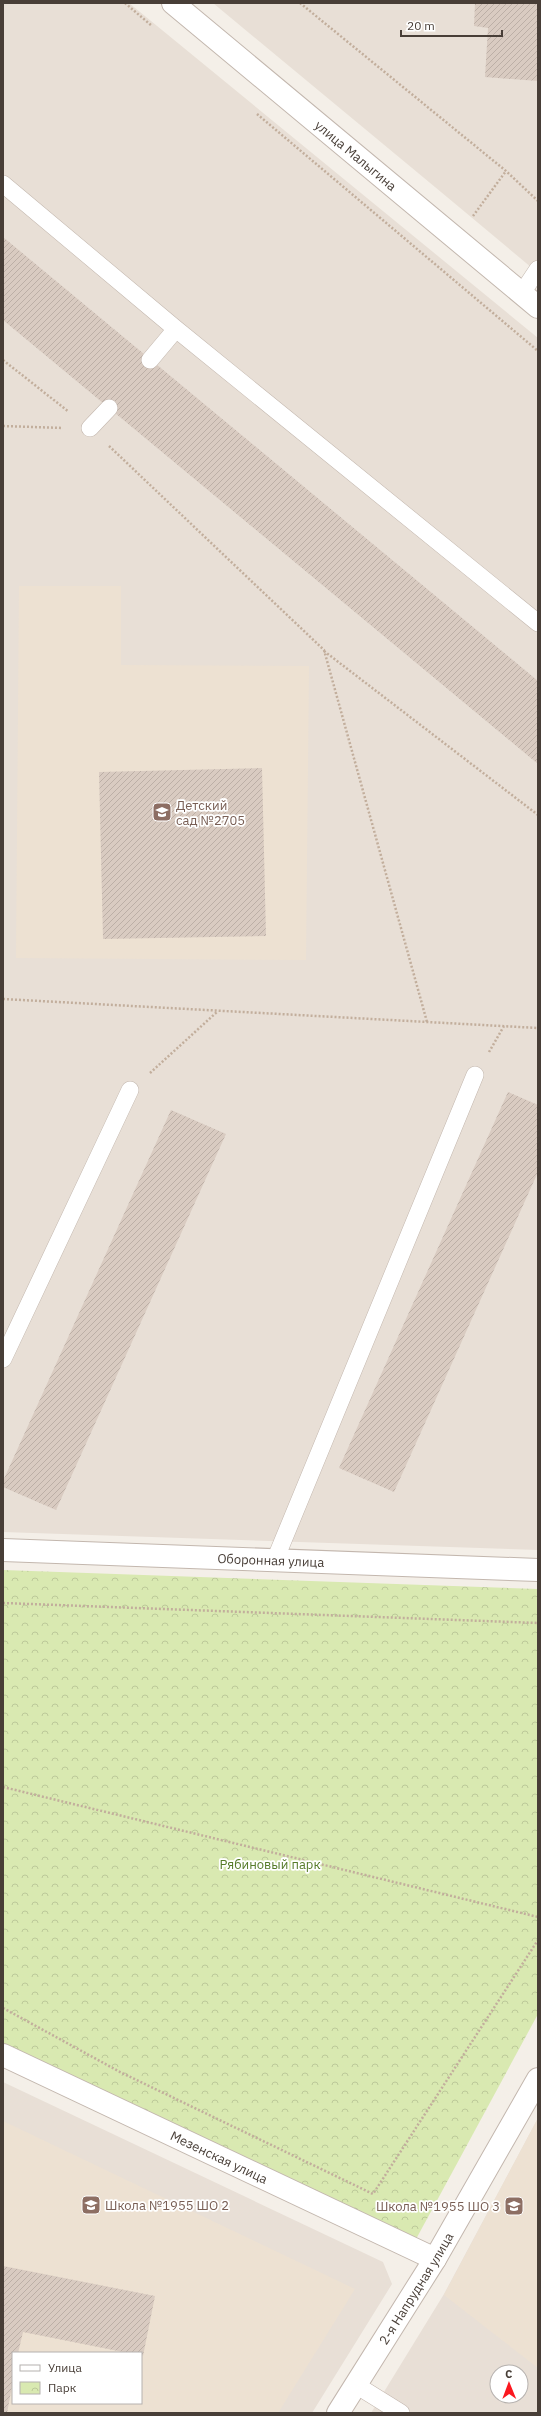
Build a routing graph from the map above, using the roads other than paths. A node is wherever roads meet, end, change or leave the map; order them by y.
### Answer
1 (173, 3) edge
2 (3, 184) edge
3 (538, 269) edge
4 (530, 300) edge
5 (176, 329) junction
6 (150, 360) dead end
7 (109, 408) dead end
8 (90, 428) road end
9 (538, 623) edge
10 (475, 1075) road end
11 (130, 1090) road end
12 (3, 1359) edge
13 (3, 1550) edge
14 (275, 1560) junction
15 (538, 1570) edge
16 (3, 2054) edge
17 (538, 2079) edge
18 (435, 2259) junction
19 (356, 2385) junction
20 (338, 2413) edge
21 (401, 2413) edge

1 - 4 street, улица Малыгина
2 - 5 lane
3 - 4 lane
5 - 6 lane
5 - 9 lane
7 - 8 lane
10 - 14 lane
11 - 12 lane
13 - 14 street, Оборонная улица
14 - 15 street, Оборонная улица
16 - 18 street, Мезенская улица
17 - 18 street, 2-я Напрудная улица
18 - 19 street, 2-я Напрудная улица
19 - 20 street, 2-я Напрудная улица
19 - 21 lane

